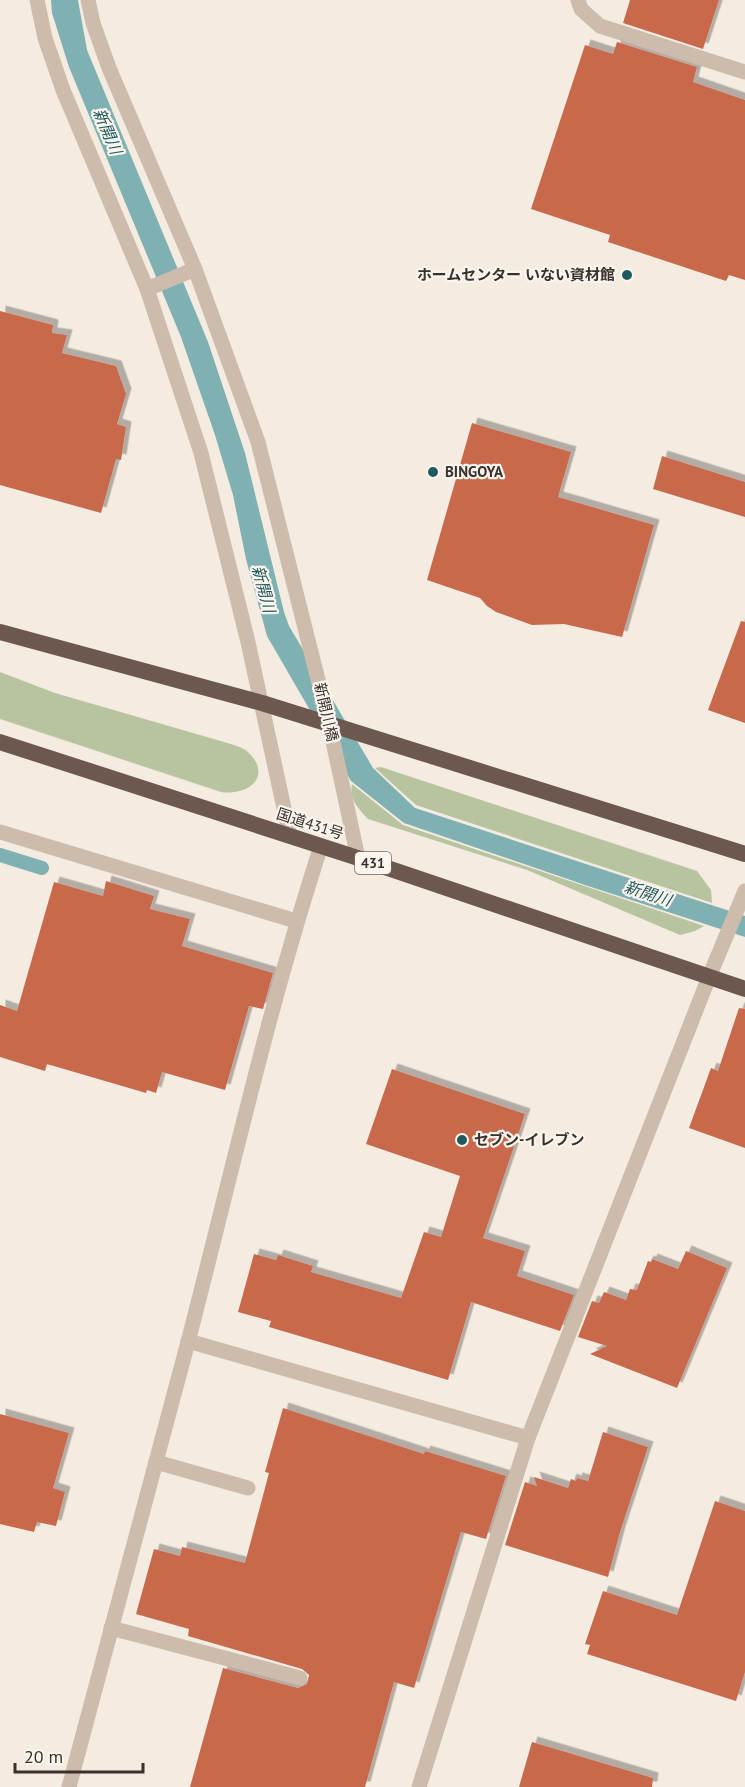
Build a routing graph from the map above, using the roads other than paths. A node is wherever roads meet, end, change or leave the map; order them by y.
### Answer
1 (37, 0) edge
2 (88, 0) edge
3 (578, 0) edge
4 (745, 72) edge
5 (189, 271) junction
6 (150, 287) junction
7 (0, 632) edge
8 (262, 703) junction
9 (330, 723) junction
10 (0, 742) edge
11 (0, 832) edge
12 (290, 836) junction
13 (321, 846) junction
14 (745, 854) edge
15 (358, 858) junction
16 (745, 891) edge
17 (297, 921) junction
18 (712, 971) junction
19 (745, 989) edge
20 (188, 1341) junction
21 (528, 1438) junction
22 (156, 1462) junction
23 (248, 1488) dead end
24 (111, 1628) junction
25 (300, 1678) dead end
26 (69, 1787) edge
27 (419, 1787) edge

1 - 6 street
2 - 5 street, 新開川橋
3 - 4 street
5 - 6 street
5 - 9 street, 新開川橋
6 - 8 street
7 - 8 highway
8 - 9 highway
8 - 12 street
9 - 14 highway
9 - 15 street, 新開川橋
10 - 12 highway, 国道431号 / 431
11 - 17 street
12 - 13 highway, 国道431号 / 431
13 - 15 highway, 国道431号 / 431
13 - 17 street
15 - 18 highway, 国道431号 / 431
16 - 18 street
17 - 20 street
18 - 19 highway, 国道431号 / 431
18 - 21 street
20 - 21 street
20 - 22 street
21 - 27 street
22 - 23 street
22 - 24 street
24 - 25 street
24 - 26 street

